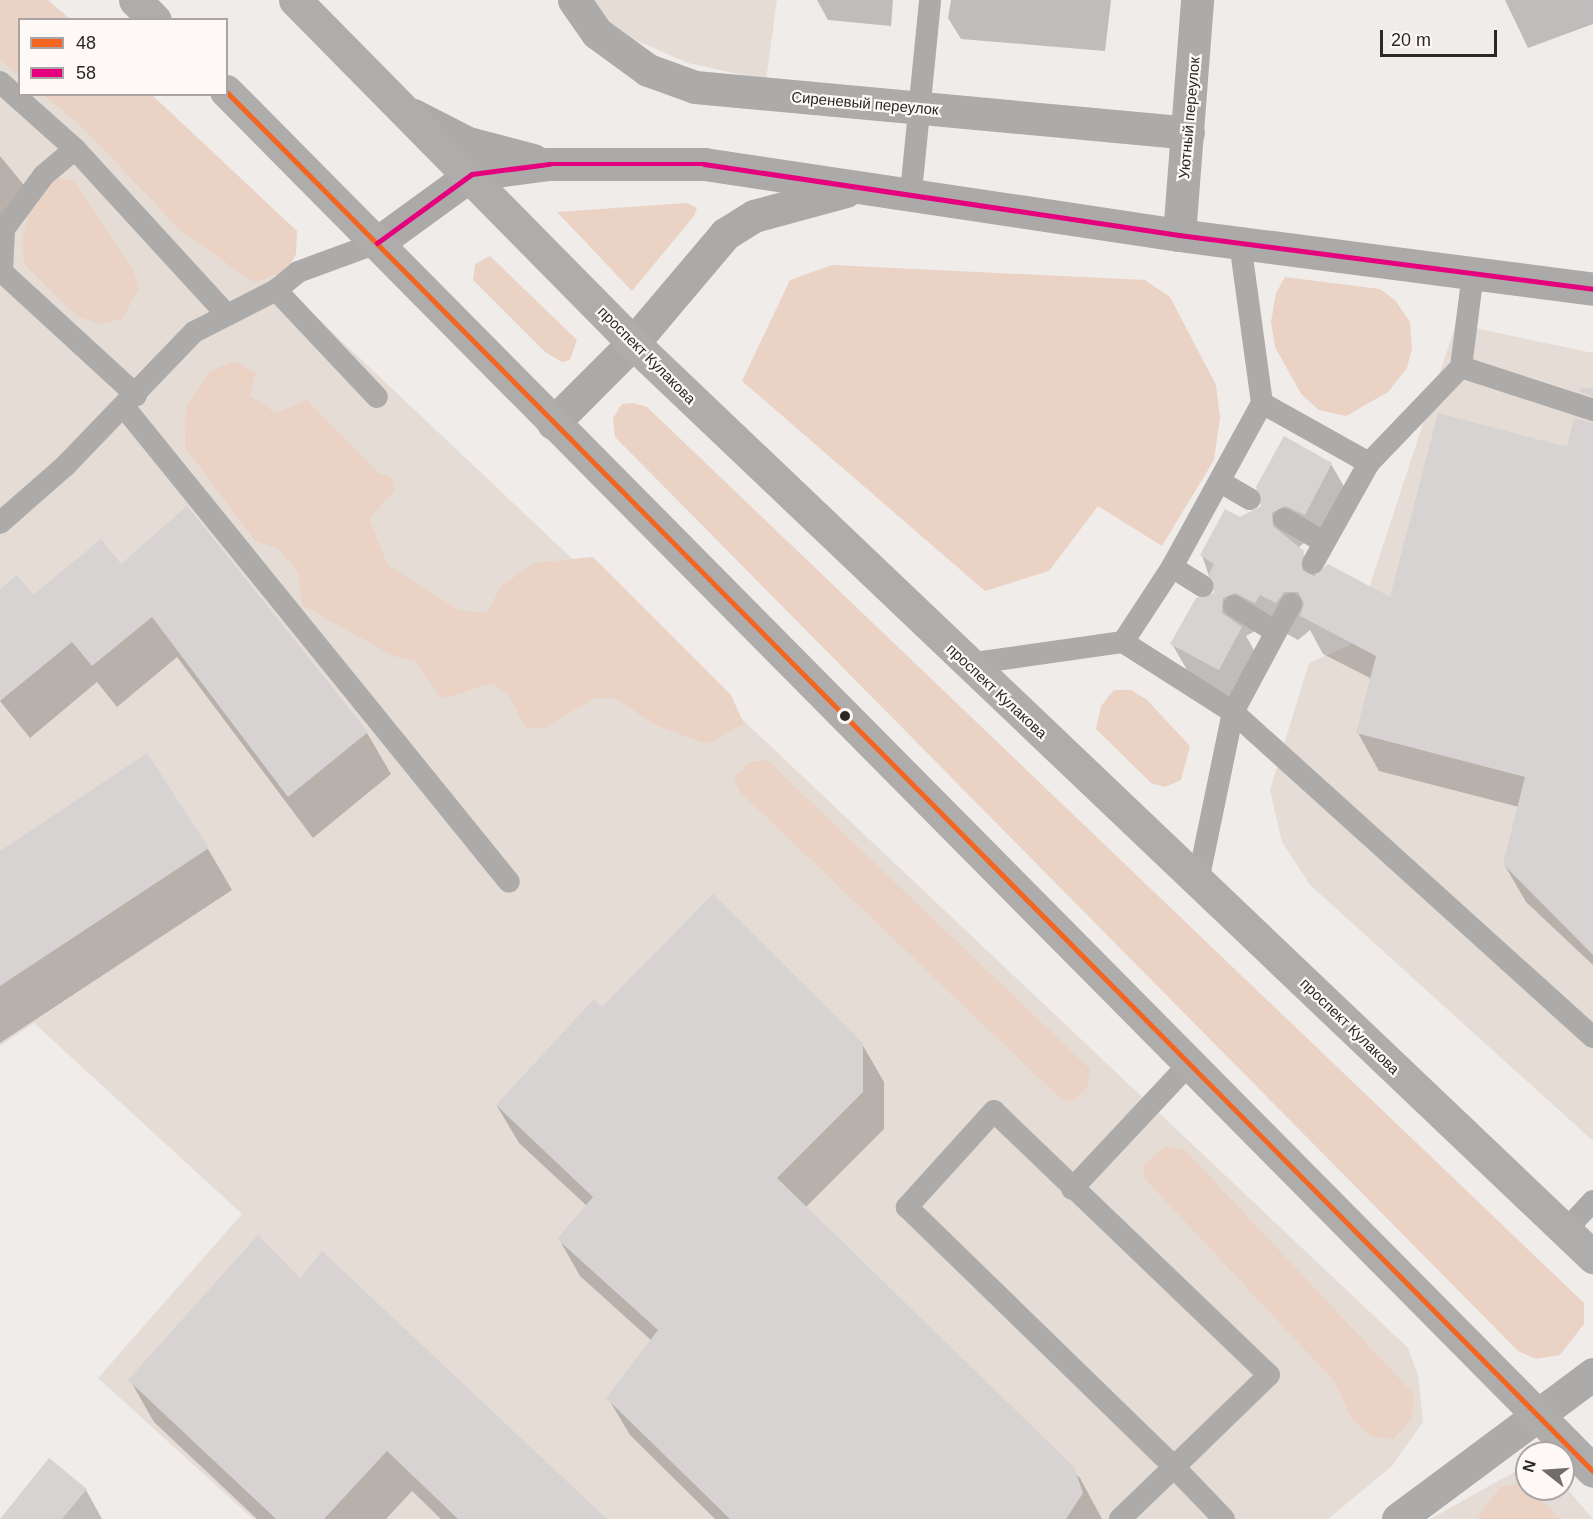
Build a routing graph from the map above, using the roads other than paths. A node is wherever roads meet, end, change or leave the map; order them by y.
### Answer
1 (135, 0) edge
2 (295, 0) edge
3 (574, 0) edge
4 (1197, 0) edge
5 (930, 2) dead end
6 (153, 18) edge
7 (0, 82) edge
8 (228, 93) edge
9 (921, 108) junction
10 (413, 115) junction
11 (1188, 133) junction
12 (75, 149) junction
13 (549, 164) junction
14 (472, 174) junction
15 (859, 187) junction
16 (911, 192) junction
17 (1179, 235) junction
18 (1240, 242) junction
19 (377, 243) junction
20 (1, 271) edge
21 (1473, 273) junction
22 (1593, 289) edge
23 (276, 290) junction
24 (226, 315) junction
25 (633, 343) junction
26 (1461, 367) junction
27 (377, 397) dead end
28 (130, 401) junction
29 (1262, 403) junction
30 (1593, 410) edge
31 (553, 423) junction
32 (1369, 463) junction
33 (1222, 483) junction
34 (1250, 499) dead end
35 (1284, 519) dead end
36 (0, 523) edge
37 (1324, 542) junction
38 (1313, 562) dead end
39 (1172, 567) junction
40 (1202, 586) dead end
41 (1291, 604) dead end
42 (1234, 606) dead end
43 (1275, 632) junction
44 (1123, 642) junction
45 (968, 664) junction
46 (1233, 711) junction
47 (1198, 881) junction
48 (509, 882) dead end
49 (1593, 1037) edge
50 (1190, 1063) junction
51 (1072, 1189) junction
52 (1593, 1201) edge
53 (1565, 1231) junction
54 (1593, 1257) edge
55 (1593, 1374) edge
56 (1539, 1417) junction
57 (1174, 1467) junction
58 (1593, 1470) edge
59 (1120, 1519) edge
60 (1224, 1519) edge
61 (1398, 1519) edge

1 - 6 main road
2 - 10 main road, проспект Кулакова
3 - 9 street, Сиреневый переулок
4 - 11 street, Уютный переулок
5 - 9 lane
7 - 12 lane
8 - 19 main road
9 - 11 street, Сиреневый переулок
9 - 16 lane
10 - 13 main road, проспект Кулакова
10 - 14 main road, проспект Кулакова
11 - 17 street, Уютный переулок
12 - 20 lane
12 - 24 lane
13 - 14 main road
13 - 15 main road
14 - 19 main road
14 - 25 main road, проспект Кулакова
15 - 16 main road
15 - 25 main road
16 - 17 main road
17 - 18 main road
18 - 21 main road
18 - 29 lane
19 - 23 lane
19 - 31 main road
20 - 28 lane
21 - 22 main road
21 - 26 lane
23 - 24 lane
23 - 27 lane
24 - 28 lane
25 - 31 main road
25 - 45 main road, проспект Кулакова
26 - 30 lane
26 - 32 lane
28 - 36 lane
28 - 48 lane
29 - 32 lane
29 - 33 lane
31 - 50 main road
32 - 37 lane
33 - 34 lane
33 - 39 lane
35 - 37 lane
37 - 38 lane
39 - 40 lane
39 - 44 lane
41 - 43 lane
42 - 43 lane
43 - 46 lane
44 - 45 lane
44 - 46 lane
45 - 47 main road, проспект Кулакова
46 - 47 lane
46 - 49 lane
47 - 53 main road, проспект Кулакова
50 - 51 lane
50 - 56 main road
51 - 57 lane
51 - 57 lane
52 - 53 lane
53 - 54 main road, проспект Кулакова
55 - 56 street
56 - 58 main road
56 - 61 street
57 - 59 lane
57 - 60 lane

